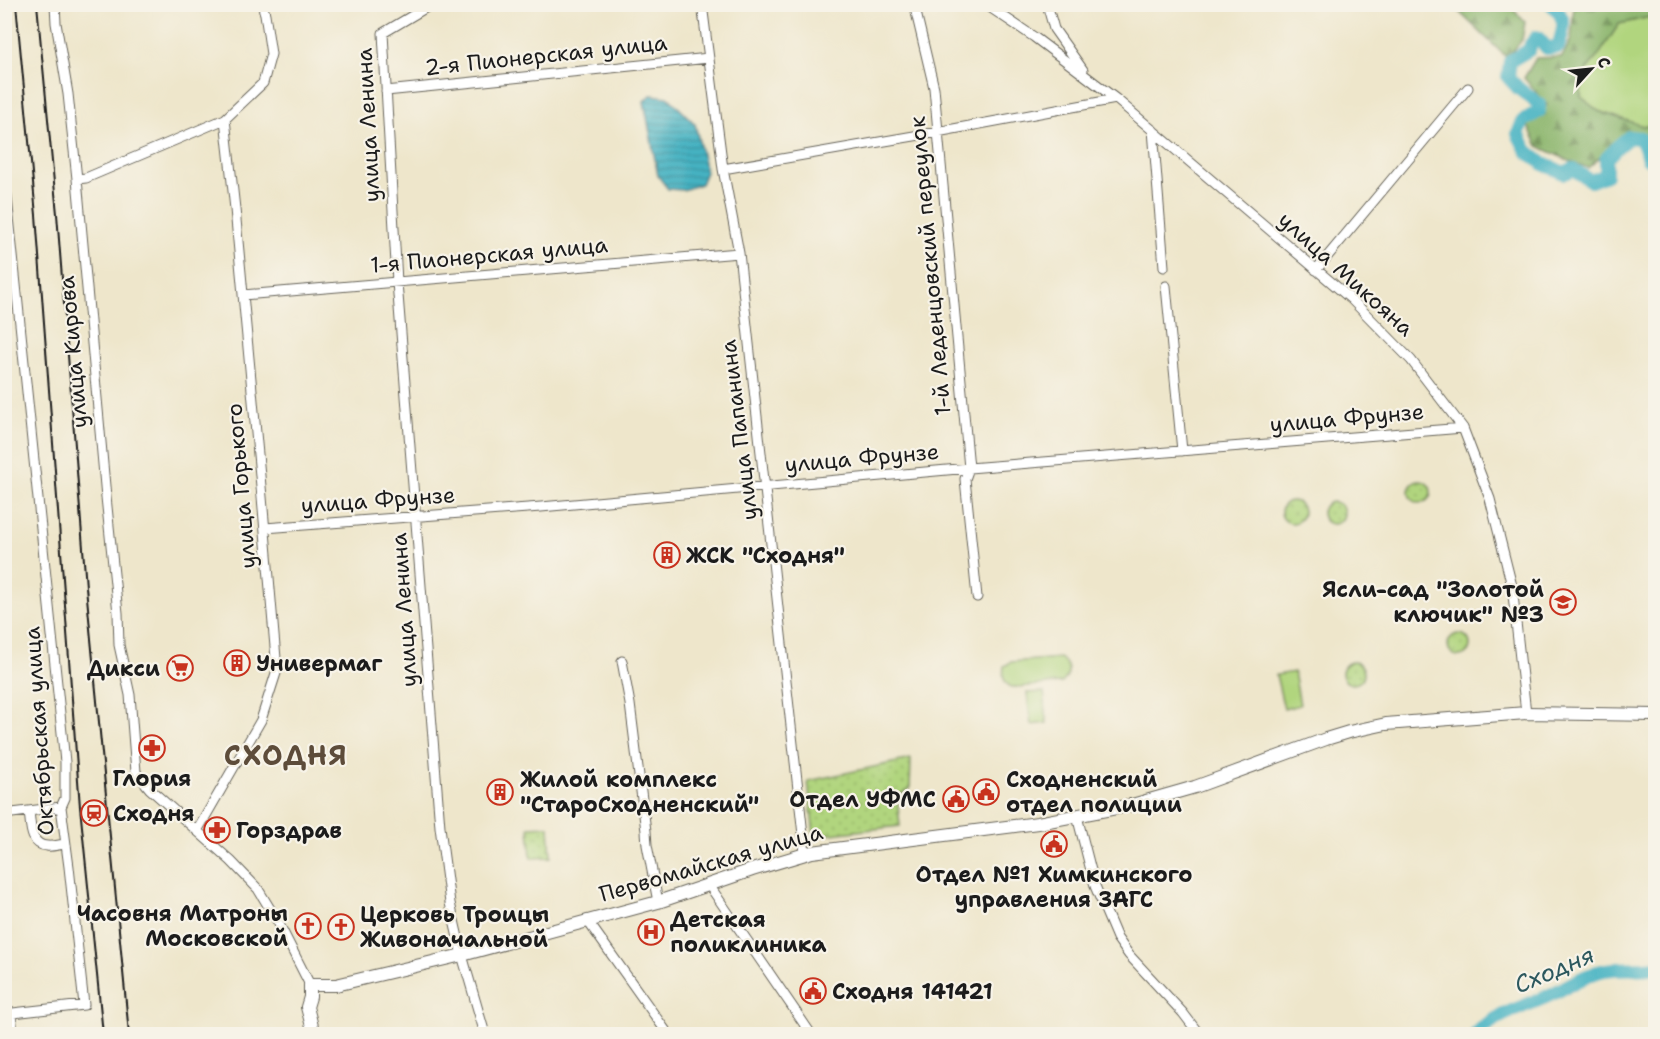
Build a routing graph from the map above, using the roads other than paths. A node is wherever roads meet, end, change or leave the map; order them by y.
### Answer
1 (56, 4) edge
2 (262, 4) edge
3 (432, 4) edge
4 (702, 4) edge
5 (914, 4) edge
6 (986, 4) edge
7 (1047, 4) edge
8 (709, 58) junction
9 (1088, 77) junction
10 (1468, 88) dead end
11 (386, 91) junction
12 (1116, 99) junction
13 (225, 119) junction
14 (1153, 130) junction
15 (937, 132) junction
16 (4, 168) edge
17 (723, 169) junction
18 (77, 178) junction
19 (739, 253) junction
20 (1164, 267) dead end
21 (1316, 270) junction
22 (397, 282) junction
23 (1166, 286) dead end
24 (243, 295) junction
25 (1463, 428) junction
26 (1182, 451) junction
27 (969, 468) junction
28 (766, 486) junction
29 (416, 516) junction
30 (265, 528) junction
31 (977, 597) dead end
32 (622, 662) dead end
33 (1526, 713) junction
34 (1656, 715) edge
35 (61, 807) junction
36 (29, 811) junction
37 (4, 814) edge
38 (1077, 816) junction
39 (197, 831) junction
40 (66, 844) junction
41 (805, 853) junction
42 (709, 885) junction
43 (658, 902) junction
44 (587, 921) junction
45 (462, 955) junction
46 (310, 985) junction
47 (8, 1014) edge
48 (13, 1035) edge
49 (314, 1035) edge
50 (485, 1035) edge
51 (668, 1035) edge
52 (811, 1035) edge
53 (1199, 1035) edge

1 - 18 street, улица Кирова
2 - 13 street
3 - 11 street, улица Ленина
4 - 8 street, улица Папанина
5 - 15 street, 1-й Леденцовский переулок
6 - 9 street, улица Микояна
7 - 9 street
8 - 11 street, 2-я Пионерская улица
8 - 17 street, улица Папанина
9 - 12 street, улица Микояна
10 - 21 street
11 - 22 street, улица Ленина
12 - 14 street, улица Микояна
12 - 15 street
13 - 18 street
13 - 24 street, улица Горького
14 - 20 street
14 - 21 street, улица Микояна
15 - 17 street
15 - 27 street, 1-й Леденцовский переулок
16 - 35 street, Октябрьская улица
17 - 19 street, улица Папанина
18 - 39 street, улица Кирова
19 - 22 street, 1-я Пионерская улица
19 - 28 street, улица Папанина
21 - 25 street, улица Микояна
22 - 24 street, 1-я Пионерская улица
22 - 29 street, улица Ленина
23 - 26 street
24 - 30 street, улица Горького
25 - 26 street, улица Фрунзе
25 - 33 street, улица Микояна
26 - 27 street, улица Фрунзе
27 - 28 street, улица Фрунзе
27 - 31 street, 1-й Леденцовский переулок
28 - 29 street, улица Фрунзе
28 - 41 street, улица Папанина
29 - 30 street, улица Фрунзе
29 - 45 street, улица Ленина
30 - 39 street, улица Горького
32 - 43 street
33 - 34 main road, Первомайская улица
33 - 38 main road, Первомайская улица
35 - 36 street
35 - 40 street, Октябрьская улица
36 - 37 street
36 - 40 street
38 - 41 main road, Первомайская улица
38 - 53 street
39 - 46 street, улица Кирова
40 - 47 street, Октябрьская улица
41 - 42 main road, Первомайская улица
42 - 43 main road, Первомайская улица
42 - 52 street
43 - 44 main road, Первомайская улица
44 - 45 main road, Первомайская улица
44 - 51 street
45 - 46 main road, Первомайская улица
45 - 50 street, улица Ленина
46 - 49 main road
47 - 48 street

